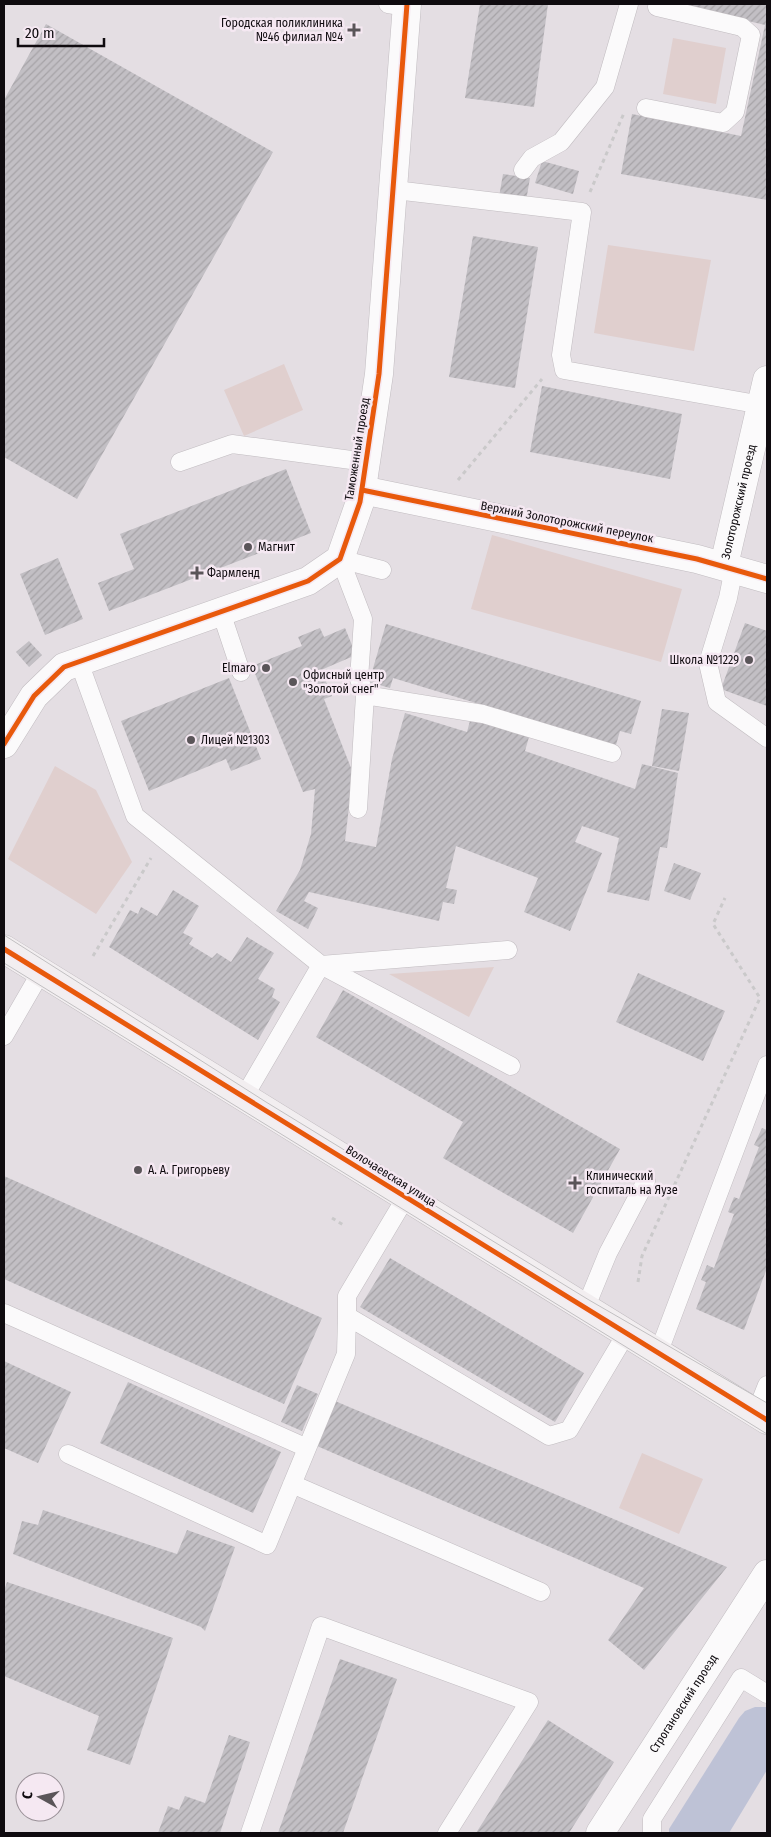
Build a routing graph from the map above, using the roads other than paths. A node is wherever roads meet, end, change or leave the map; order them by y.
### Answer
1 (629, 4) edge
2 (658, 4) edge
3 (401, 5) edge
4 (646, 108) road end
5 (523, 170) dead end
6 (395, 190) junction
7 (766, 396) edge
8 (180, 462) dead end
9 (366, 462) junction
10 (362, 490) junction
11 (340, 559) junction
12 (729, 566) junction
13 (382, 570) dead end
14 (767, 579) edge
15 (221, 612) junction
16 (79, 662) junction
17 (241, 672) dead end
18 (365, 695) junction
19 (767, 738) edge
20 (4, 744) edge
21 (612, 753) dead end
22 (358, 809) dead end
23 (4, 949) edge
24 (508, 950) dead end
25 (321, 965) junction
26 (42, 972) junction
27 (4, 1036) edge
28 (767, 1065) edge
29 (511, 1066) dead end
30 (244, 1097) junction
31 (646, 1181) dead end
32 (406, 1197) junction
33 (585, 1309) junction
34 (4, 1313) edge
35 (346, 1316) junction
36 (626, 1334) junction
37 (658, 1354) junction
38 (767, 1385) edge
39 (762, 1417) edge
40 (307, 1448) junction
41 (68, 1454) dead end
42 (292, 1484) junction
43 (767, 1574) edge
44 (541, 1592) dead end
45 (767, 1694) edge
46 (250, 1833) edge
47 (447, 1833) edge
48 (600, 1833) edge
49 (652, 1833) edge

1 - 5 lane
2 - 4 lane
3 - 6 street, Таможенный проезд
6 - 7 lane
6 - 9 street, Таможенный проезд
7 - 12 street, Золоторожский проезд
8 - 9 lane
9 - 10 street, Таможенный проезд
10 - 11 street, Таможенный проезд
10 - 12 street, Верхний Золоторожский переулок
11 - 13 lane
11 - 15 street
11 - 18 lane
12 - 14 street, Верхний Золоторожский переулок
12 - 19 lane
15 - 16 street
15 - 17 lane
16 - 20 street
16 - 25 lane
18 - 21 lane
18 - 22 lane
23 - 26 street, Волочаевская улица
24 - 25 lane
25 - 29 lane
25 - 30 lane
26 - 27 lane
26 - 30 street, Волочаевская улица
28 - 37 lane
30 - 32 street, Волочаевская улица
31 - 33 lane
32 - 33 street, Волочаевская улица
32 - 35 lane
33 - 36 street, Волочаевская улица
34 - 40 lane
35 - 36 lane
35 - 40 lane
36 - 37 street, Волочаевская улица
37 - 39 street, Волочаевская улица
38 - 39 lane
40 - 42 lane
41 - 42 lane
42 - 44 lane
43 - 48 street, Строгановский проезд
45 - 49 lane
46 - 47 lane

